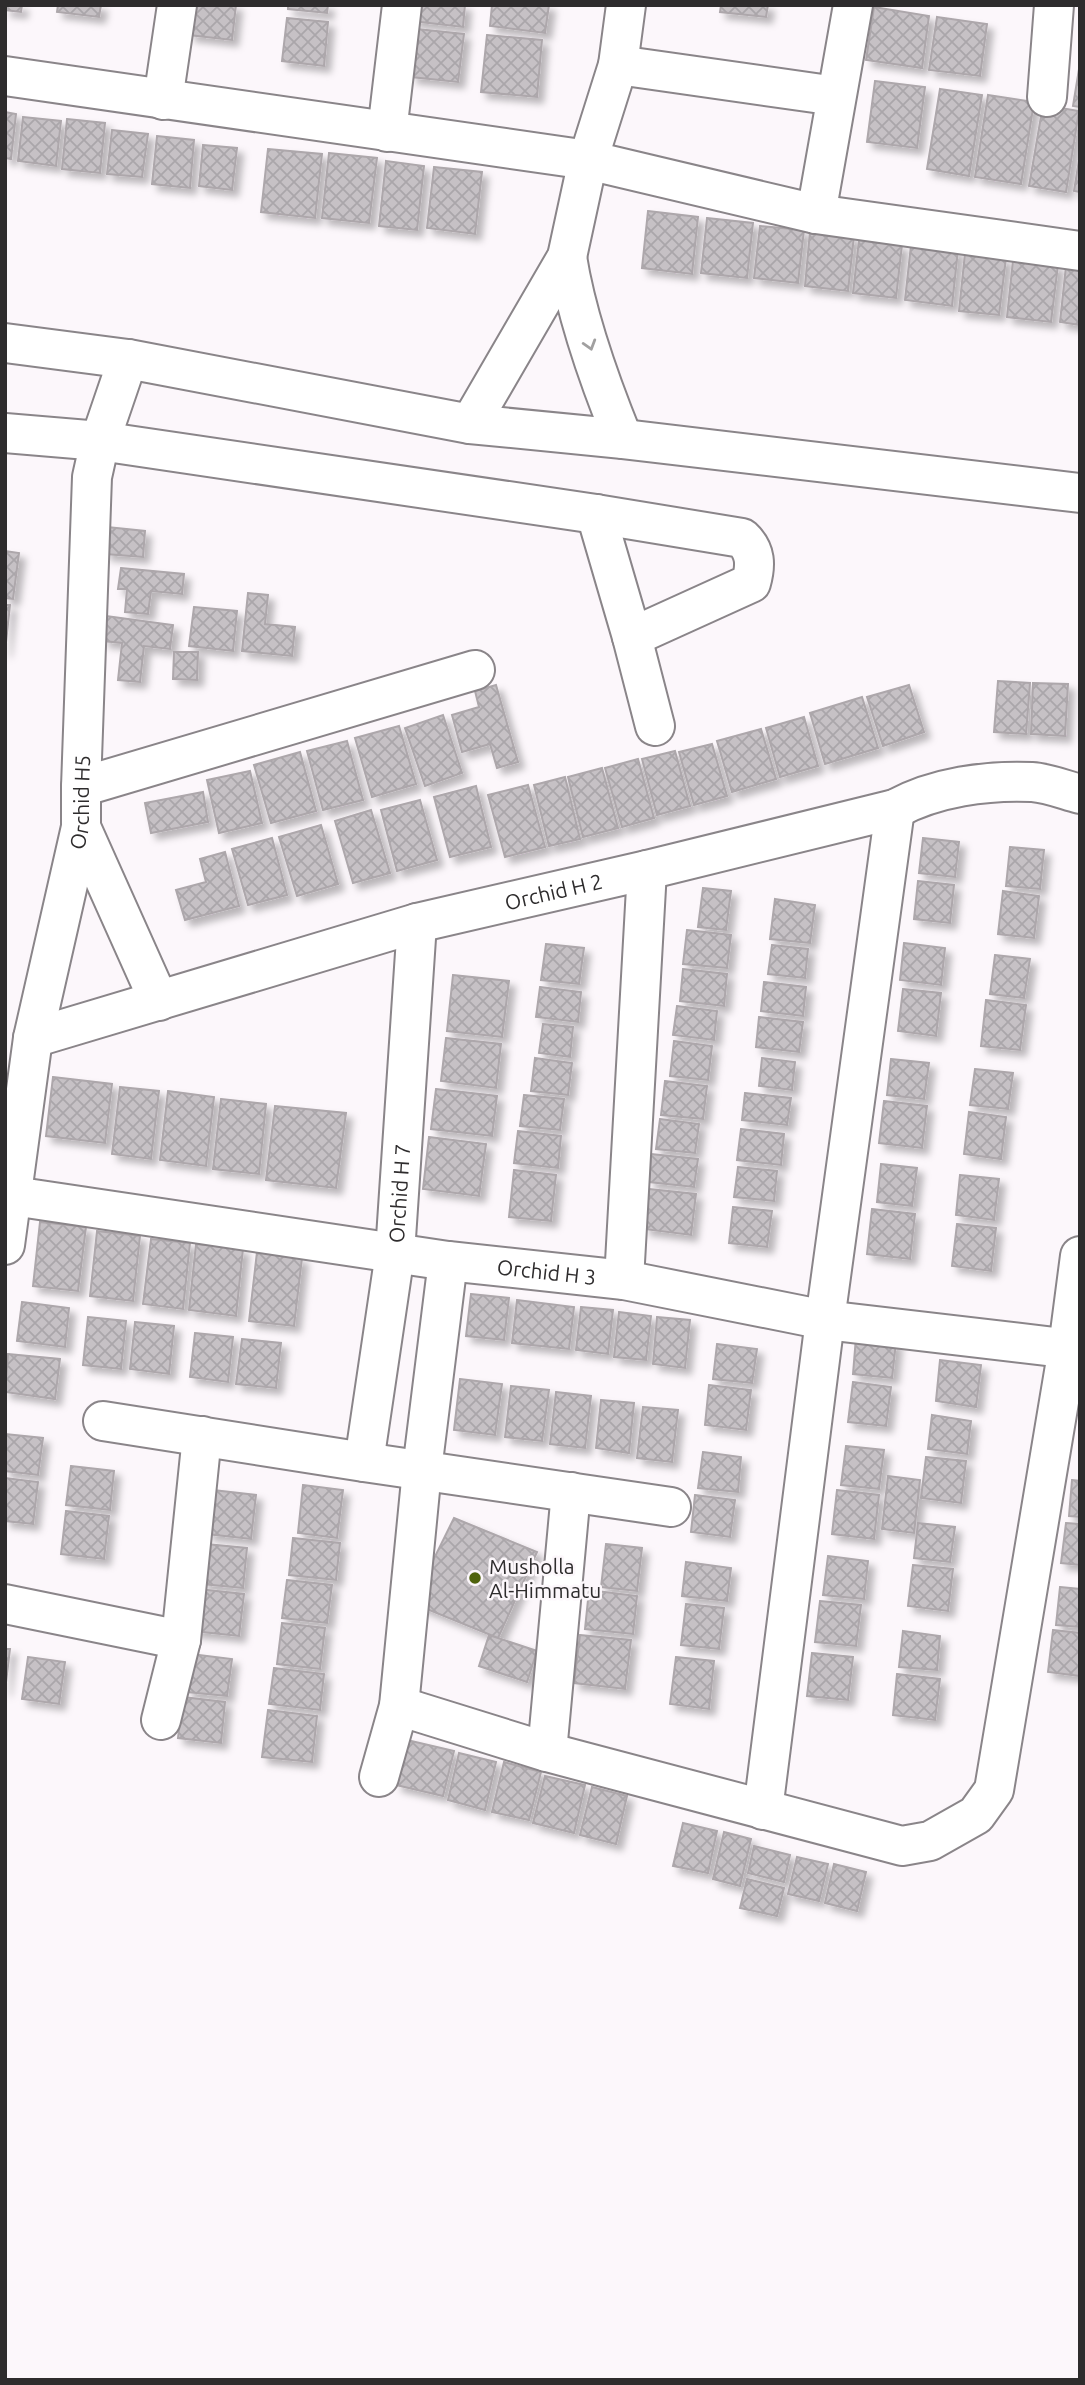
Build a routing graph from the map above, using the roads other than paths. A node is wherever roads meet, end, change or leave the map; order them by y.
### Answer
1 (177, 5) edge
2 (402, 5) edge
3 (626, 5) edge
4 (853, 5) edge
5 (1050, 6) edge
6 (618, 65) junction
7 (5, 76) edge
8 (836, 96) junction
9 (1047, 97) dead end
10 (163, 100) junction
11 (387, 132) junction
12 (588, 160) junction
13 (816, 214) junction
14 (1080, 251) edge
15 (564, 274) junction
16 (5, 343) edge
17 (128, 359) junction
18 (616, 423) junction
19 (470, 424) junction
20 (5, 433) edge
21 (100, 441) junction
22 (1080, 493) edge
23 (596, 514) junction
24 (632, 637) junction
25 (475, 670) dead end
26 (655, 726) dead end
27 (81, 788) junction
28 (1080, 794) edge
29 (895, 809) junction
30 (82, 827) junction
31 (647, 870) junction
32 (417, 923) junction
33 (159, 1001) junction
34 (33, 1038) junction
35 (13, 1196) junction
36 (5, 1245) edge
37 (395, 1253) junction
38 (1080, 1256) edge
39 (448, 1261) junction
40 (624, 1280) junction
41 (825, 1320) junction
42 (1074, 1349) edge
43 (103, 1421) dead end
44 (202, 1436) junction
45 (364, 1462) junction
46 (422, 1470) junction
47 (571, 1492) junction
48 (671, 1507) dead end
49 (5, 1604) edge
50 (181, 1640) junction
51 (400, 1706) junction
52 (161, 1720) dead end
53 (547, 1752) junction
54 (379, 1777) dead end
55 (763, 1810) junction

1 - 10 street
2 - 11 street
3 - 6 street
4 - 8 street
5 - 9 street
6 - 8 street
6 - 12 street
7 - 10 street
8 - 13 street
10 - 11 street
11 - 12 street
12 - 13 street
12 - 15 street
13 - 14 street
15 -> 18 street
15 - 19 street
16 - 17 street
17 - 19 street
17 - 21 street, Orchid H5
18 - 19 street
18 - 22 street
20 - 21 street
21 - 23 street
21 - 27 street, Orchid H5
23 - 24 street
23 - 24 street
24 - 26 street
25 - 27 street
27 - 30 street, Orchid H5
28 - 29 street, Orchid H 2
29 - 31 street, Orchid H 2
29 - 41 street
30 - 33 street
30 - 34 street, Orchid H5
31 - 32 street, Orchid H 2
31 - 40 street
32 - 33 street, Orchid H 2
32 - 37 street, Orchid H 7
33 - 34 street, Orchid H 2
34 - 35 street, Orchid H5
35 - 36 street, Orchid H5
35 - 37 street, Orchid H 3
37 - 39 street, Orchid H 3
37 - 45 street, Orchid H 7
38 - 42 street
39 - 40 street, Orchid H 3
39 - 46 street
40 - 41 street, Orchid H 3
41 - 42 street, Orchid H 3
41 - 55 street
42 - 55 street
43 - 44 street
44 - 45 street
44 - 50 street
45 - 46 street
46 - 47 street
46 - 51 street
47 - 48 street
47 - 53 street
49 - 50 street
50 - 52 street
51 - 53 street
51 - 54 street
53 - 55 street

